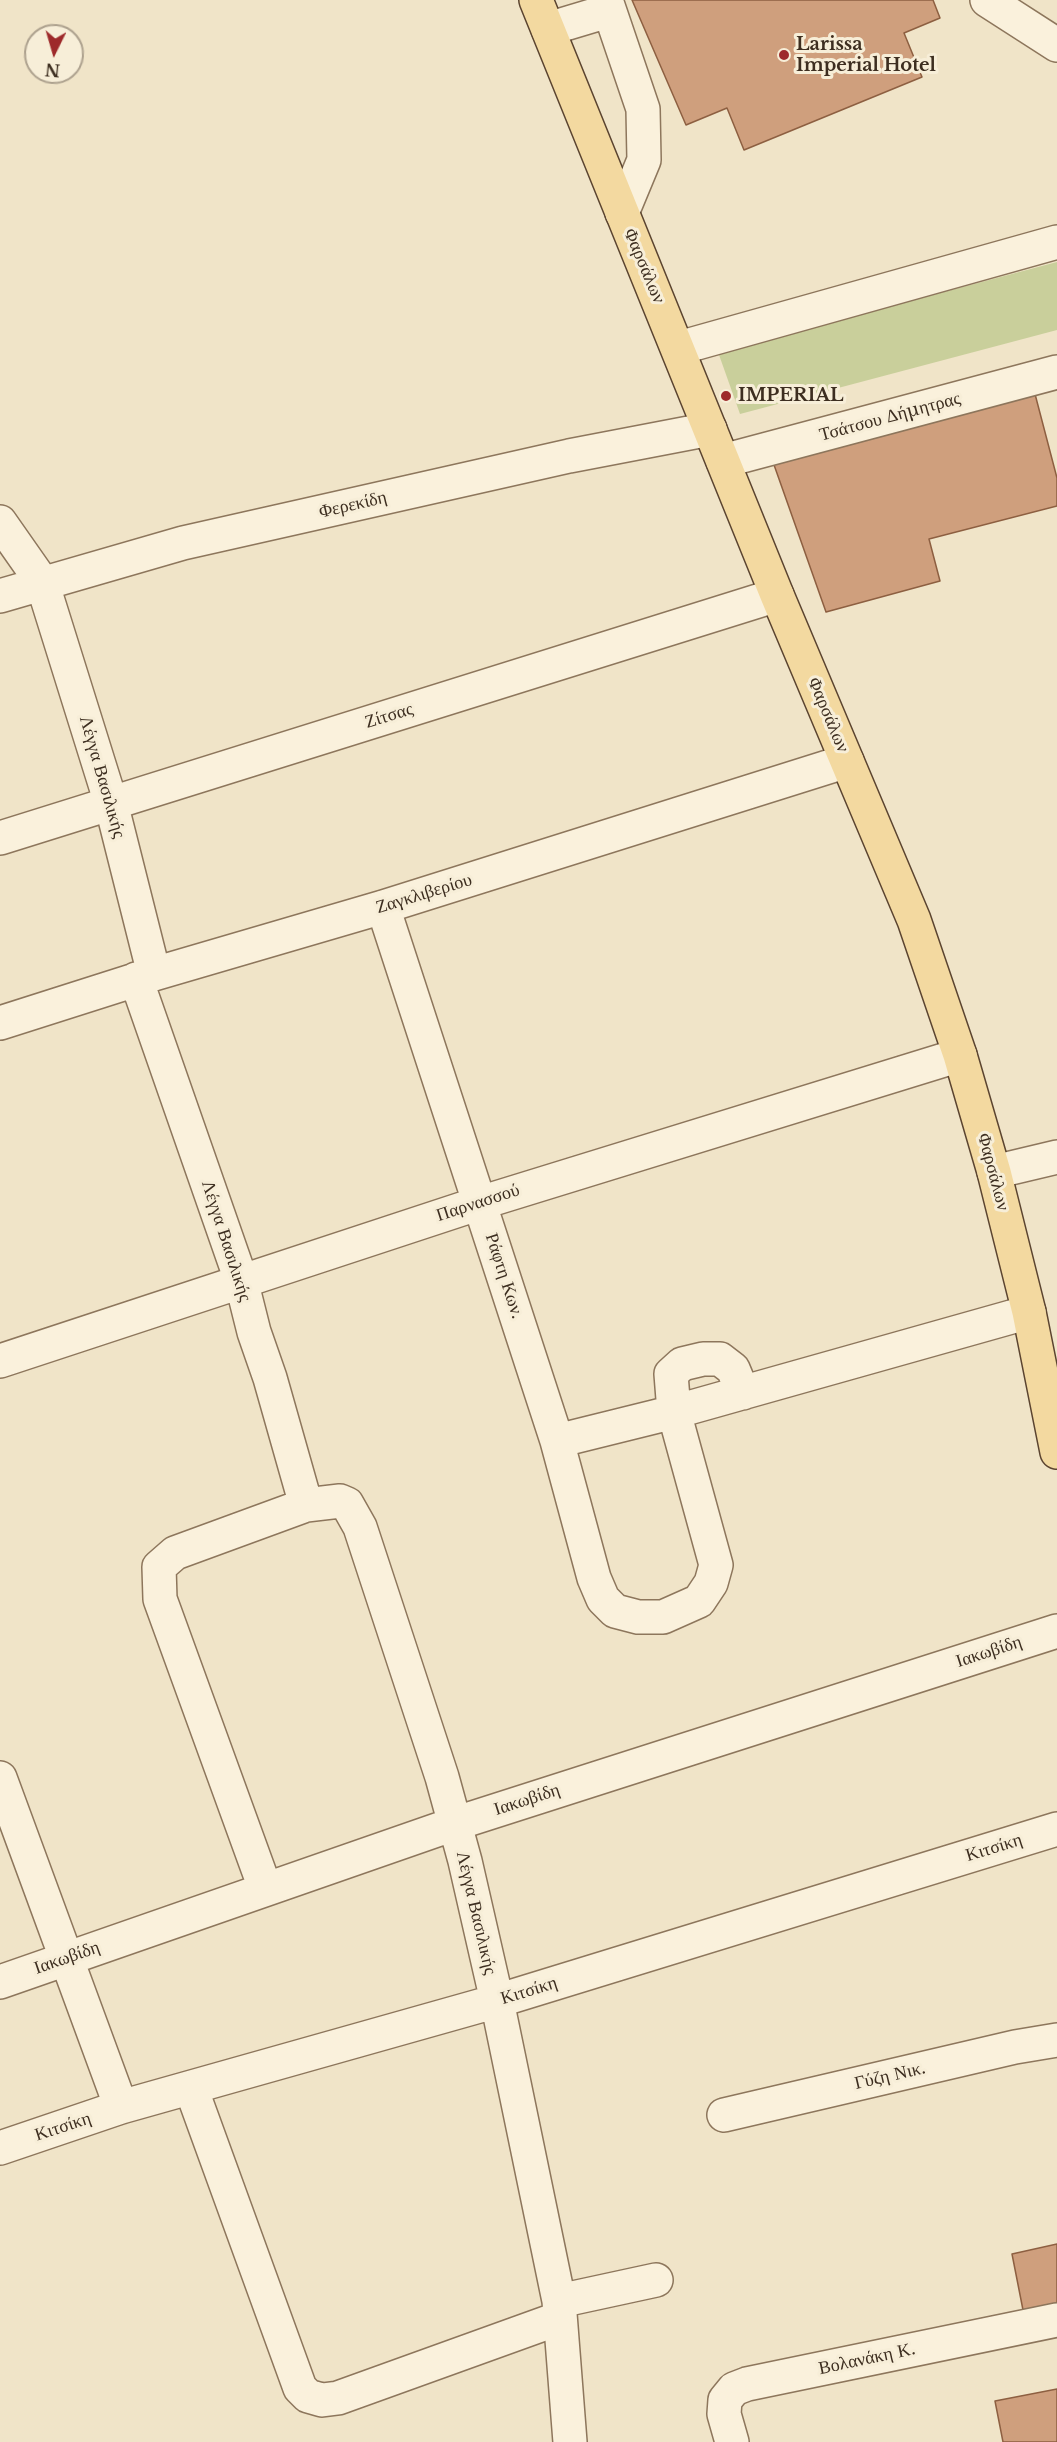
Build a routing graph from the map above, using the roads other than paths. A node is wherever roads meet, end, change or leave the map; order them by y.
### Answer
1 (536, 0) edge
2 (987, 0) edge
3 (607, 6) edge
4 (548, 30) junction
5 (1057, 45) edge
6 (622, 213) junction
7 (1057, 242) edge
8 (679, 348) junction
9 (1057, 372) edge
10 (710, 429) junction
11 (723, 461) junction
12 (0, 522) edge
13 (42, 582) junction
14 (777, 595) junction
15 (0, 596) edge
16 (847, 761) junction
17 (111, 803) junction
18 (0, 838) edge
19 (383, 907) junction
20 (145, 976) junction
21 (0, 1023) edge
22 (960, 1055) junction
23 (1057, 1157) edge
24 (994, 1172) junction
25 (480, 1203) junction
26 (241, 1280) junction
27 (1029, 1312) junction
28 (0, 1361) edge
29 (743, 1393) junction
30 (674, 1412) junction
31 (557, 1441) junction
32 (1057, 1452) edge
33 (306, 1505) junction
34 (1057, 1631) edge
35 (0, 1778) edge
36 (454, 1824) junction
37 (1057, 1829) edge
38 (265, 1888) junction
39 (68, 1958) junction
40 (0, 1982) edge
41 (497, 2001) junction
42 (1057, 2040) edge
43 (191, 2088) junction
44 (121, 2108) junction
45 (724, 2115) dead end
46 (0, 2148) edge
47 (656, 2280) dead end
48 (559, 2309) junction
49 (1057, 2320) edge
50 (570, 2442) edge
51 (732, 2442) edge

1 - 4 main road, Φαρσάλων
2 - 5 street
3 - 4 street
3 - 6 street
4 - 6 main road, Φαρσάλων
6 - 8 main road, Φαρσάλων
7 - 8 street
8 - 10 main road, Φαρσάλων
9 - 11 street, Τσάτσου Δήμητρας
10 - 11 main road, Φαρσάλων
10 - 13 street, Φερεκίδη
11 - 14 main road, Φαρσάλων
12 - 13 street, Λέγγα Βασιλικής
13 - 15 street, Φερεκίδη
13 - 17 street, Λέγγα Βασιλικής
14 - 16 main road, Φαρσάλων
14 - 17 street, Ζίτσας
16 - 19 street, Ζαγκλιβερίου
16 - 22 main road, Φαρσάλων
17 - 18 street, Ζίτσας
17 - 20 street, Λέγγα Βασιλικής
19 - 20 street, Ζαγκλιβερίου
19 - 25 street, Ράφτη Κων.
20 - 21 street, Ζαγκλιβερίου
20 - 26 street, Λέγγα Βασιλικής
22 - 24 main road, Φαρσάλων
22 - 25 street, Παρνασσού
23 - 24 street
24 - 27 main road, Φαρσάλων
25 - 26 street, Παρνασσού
25 - 31 street, Ράφτη Κων.
26 - 28 street, Παρνασσού
26 - 33 street, Λέγγα Βασιλικής
27 - 29 street
27 - 32 main road, Φαρσάλων
29 - 30 street
29 - 30 street, Ράφτη Κων.
30 - 31 street
30 - 31 street, Ράφτη Κων.
33 - 36 street, Λέγγα Βασιλικής
33 - 38 street
34 - 36 street, Ιακωβίδη
35 - 39 street
36 - 38 street, Ιακωβίδη
36 - 41 street, Λέγγα Βασιλικής
37 - 41 street, Κιτσίκη
38 - 39 street, Ιακωβίδη
39 - 40 street, Ιακωβίδη
39 - 44 street
41 - 43 street, Κιτσίκη
41 - 48 street, Λέγγα Βασιλικής
42 - 45 street, Γύζη Νικ.
43 - 44 street, Κιτσίκη
43 - 48 street
44 - 46 street, Κιτσίκη
47 - 48 street
48 - 50 street, Λέγγα Βασιλικής
49 - 51 street, Βολανάκη Κ.

